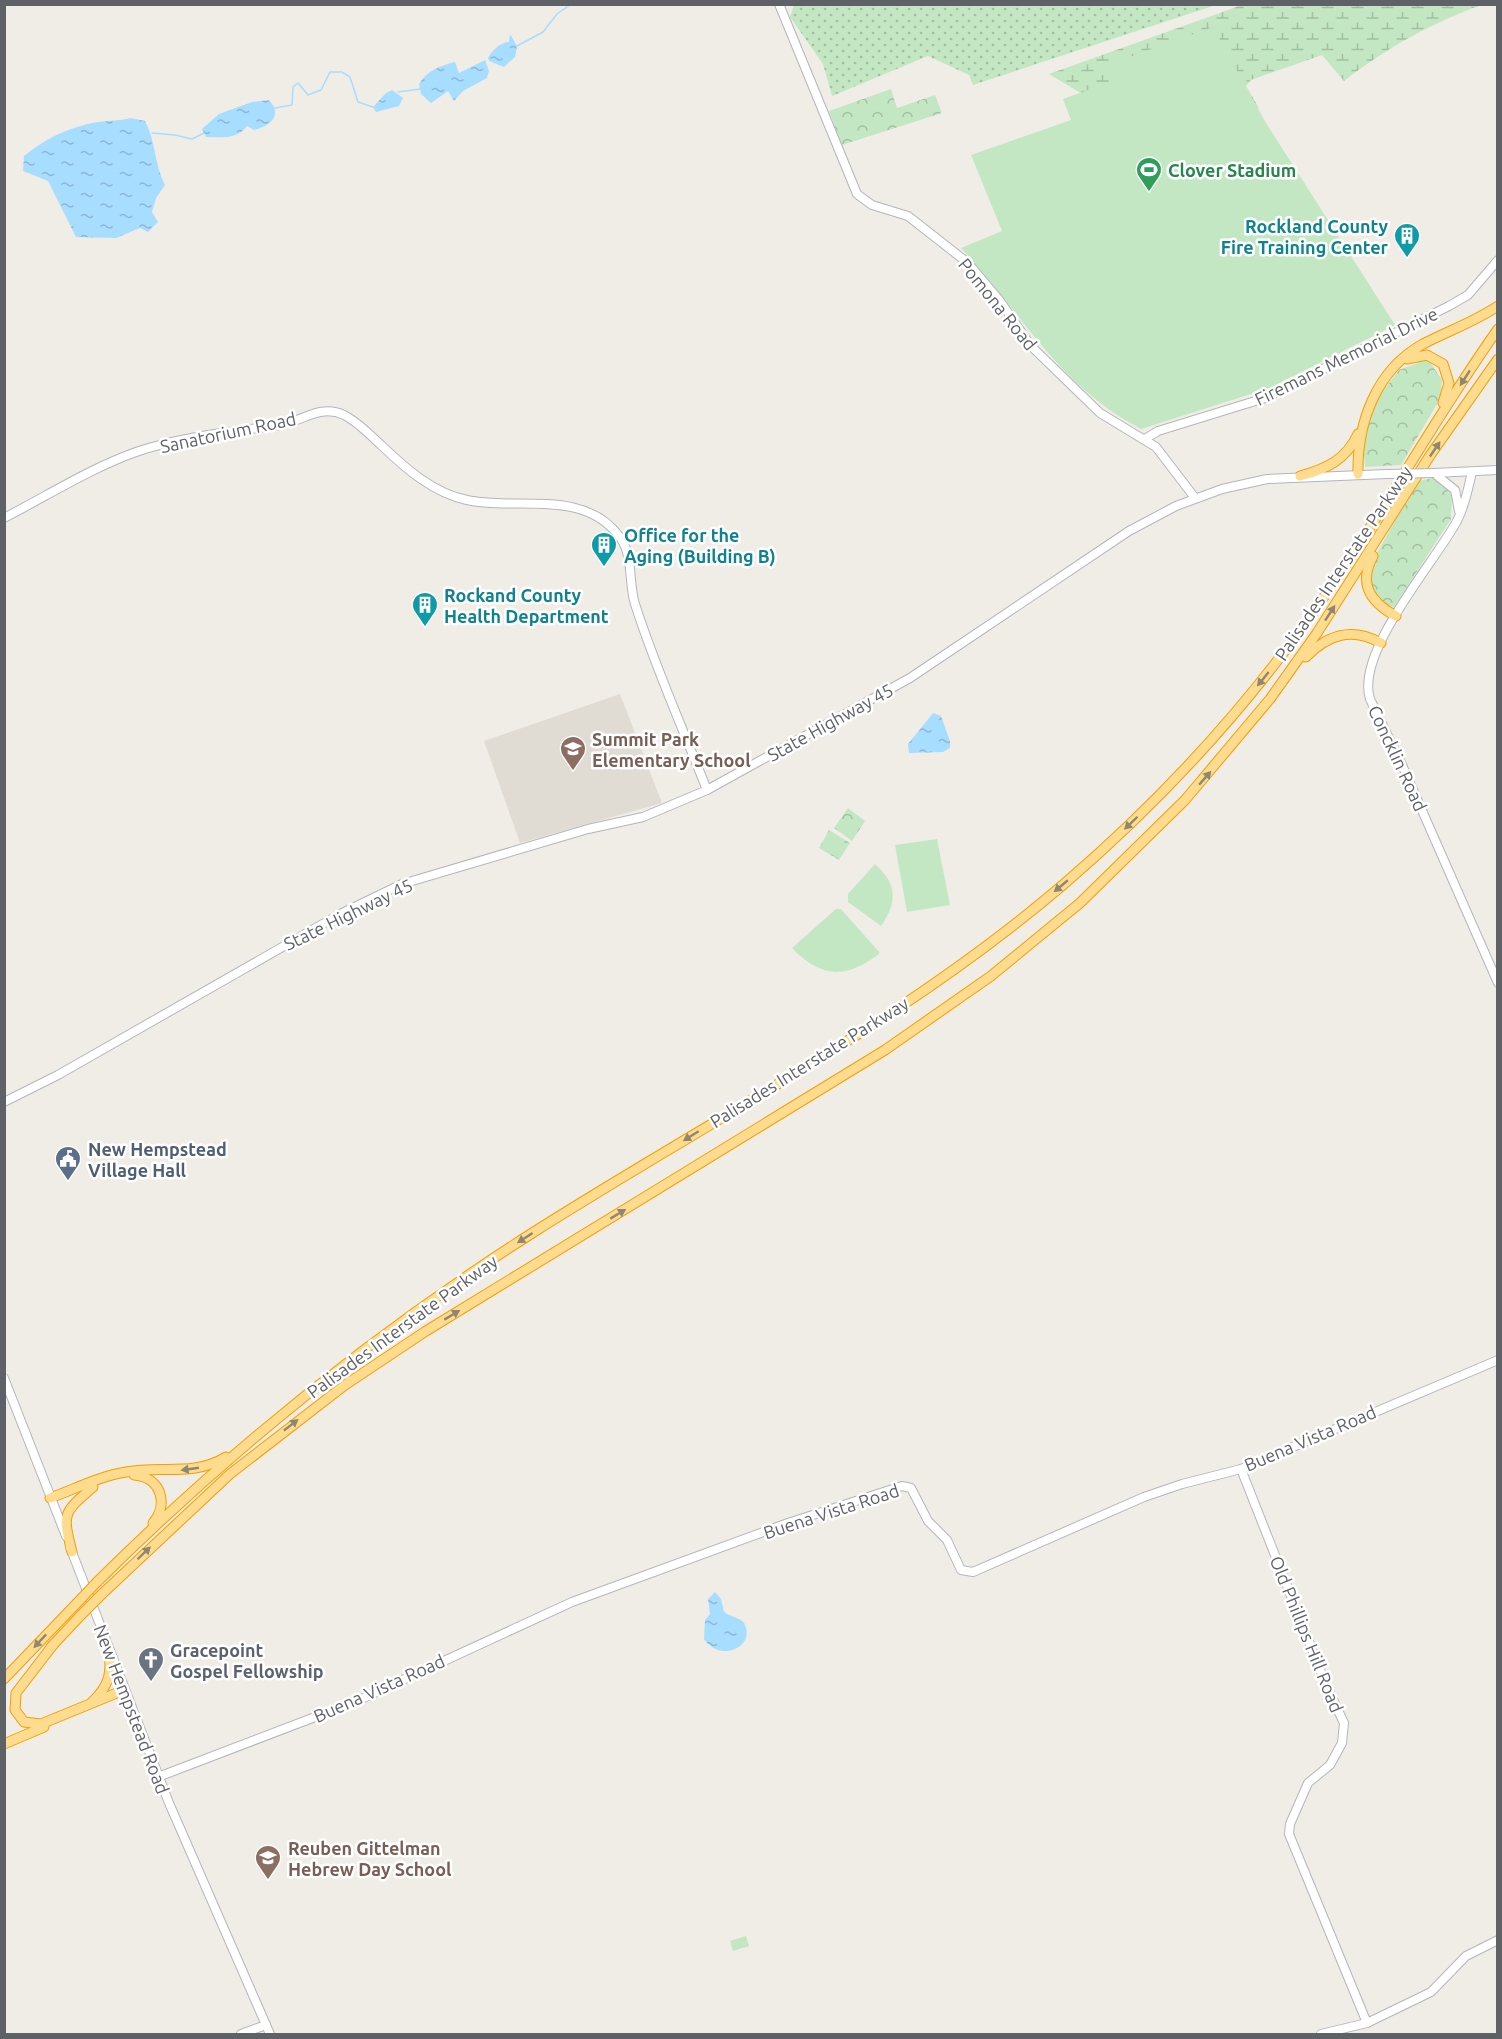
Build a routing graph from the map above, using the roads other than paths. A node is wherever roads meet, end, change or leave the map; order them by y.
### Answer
1 (779, 4) edge
2 (1497, 260) edge
3 (1497, 306) edge
4 (1497, 329) edge
5 (1497, 359) edge
6 (1393, 370) junction
7 (1365, 415) junction
8 (1145, 439) junction
9 (1406, 470) junction
10 (1497, 470) edge
11 (1472, 472) junction
12 (1434, 473) junction
13 (1358, 474) junction
14 (1300, 476) junction
15 (1195, 498) junction
16 (1396, 509) junction
17 (1460, 515) junction
18 (4, 518) edge
19 (1396, 616) junction
20 (1381, 643) junction
21 (1260, 712) junction
22 (708, 790) junction
23 (1497, 983) edge
24 (4, 1102) edge
25 (1497, 1360) edge
26 (4, 1378) edge
27 (276, 1420) junction
28 (1241, 1469) junction
29 (93, 1487) junction
30 (51, 1500) junction
31 (72, 1552) junction
32 (107, 1573) junction
33 (53, 1645) junction
34 (108, 1650) junction
35 (4, 1679) edge
36 (125, 1692) junction
37 (4, 1702) edge
38 (88, 1705) junction
39 (4, 1744) edge
40 (158, 1778) junction
41 (1497, 1940) edge
42 (1368, 2022) junction
43 (266, 2025) junction
44 (241, 2034) edge
45 (270, 2034) edge
46 (1321, 2034) edge

1 - 8 street, Pomona Road
2 - 8 street, Firemans Memorial Drive
3 - 6 highway
4 -> 9 highway, Palisades Interstate Parkway
16 -> 5 highway, Palisades Interstate Parkway
6 - 7 highway
6 - 9 highway
7 - 13 highway
7 - 14 highway
8 - 15 street, Pomona Road
9 -> 27 highway, Palisades Interstate Parkway
10 - 11 street, State Highway 45
11 - 12 street, State Highway 45
11 - 17 street, Concklin Road
12 - 13 street, State Highway 45, bridge
12 - 17 street
13 - 14 street, State Highway 45
14 - 15 street, State Highway 45
15 - 22 street, State Highway 45
16 - 19 highway
21 -> 16 highway, Palisades Interstate Parkway
17 - 19 street, Concklin Road
18 - 22 street, Sanatorium Road
19 - 20 street, Concklin Road
20 - 21 highway
20 - 23 street, Concklin Road
33 -> 21 highway, Palisades Interstate Parkway, bridge
22 - 24 street, State Highway 45
25 - 28 street, Buena Vista Road
26 - 30 street, New Hempstead Road
27 -> 30 highway
27 - 32 highway, Palisades Interstate Parkway
28 - 40 street, Buena Vista Road
28 - 42 street, Old Phillips Hill Road
29 - 30 highway
29 - 31 highway
29 - 32 highway
30 - 31 street, New Hempstead Road
31 - 34 street, New Hempstead Road
32 -> 35 highway, Palisades Interstate Parkway, bridge
33 - 37 highway, Palisades Interstate Parkway
33 - 38 highway
34 - 36 street, New Hempstead Road
34 - 38 highway
36 - 38 highway
36 - 39 highway
36 - 40 street, New Hempstead Road
40 - 43 street, New Hempstead Road
41 - 42 street
42 - 46 street
43 - 44 street
43 - 45 street, New Hempstead Road

